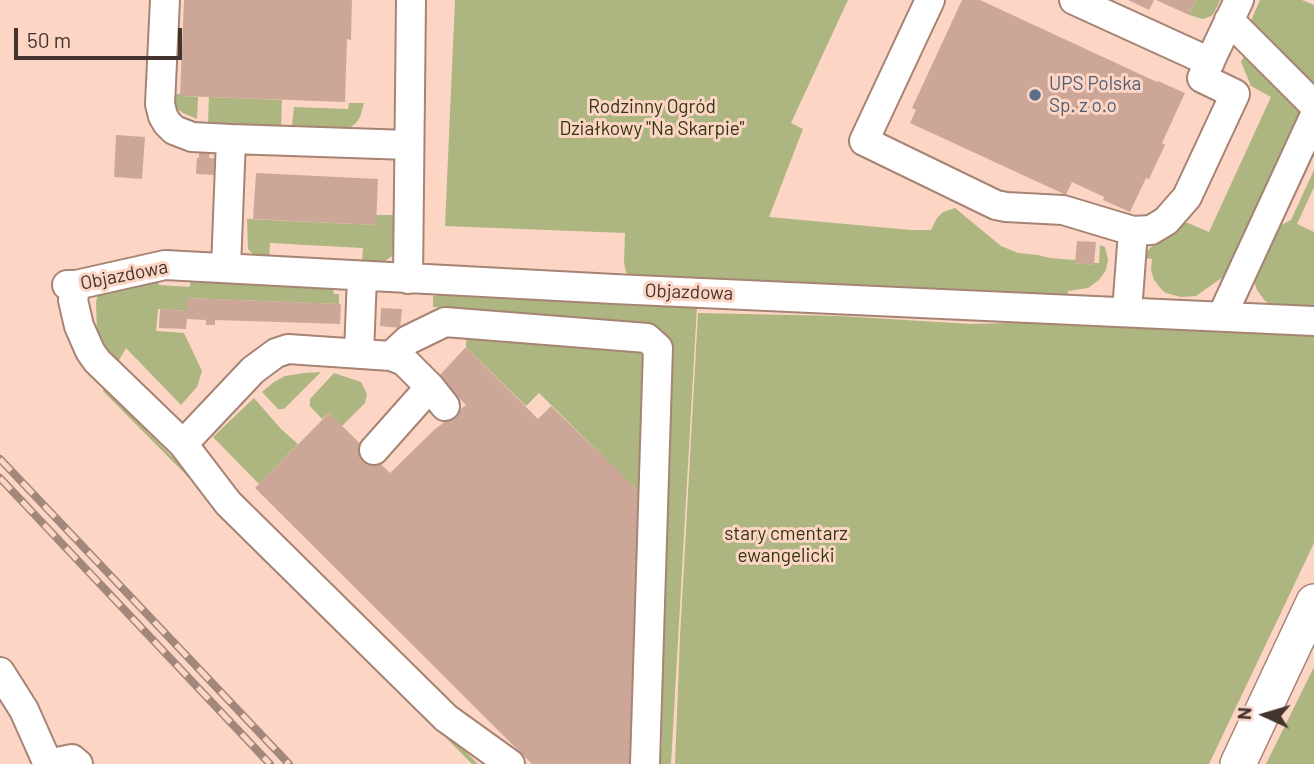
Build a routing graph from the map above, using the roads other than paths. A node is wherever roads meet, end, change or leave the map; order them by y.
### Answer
1 (165, 0) edge
2 (411, 0) edge
3 (930, 0) edge
4 (1074, 0) edge
5 (1234, 10) edge
6 (1210, 62) junction
7 (1314, 105) edge
8 (1314, 117) edge
9 (231, 139) junction
10 (410, 145) junction
11 (1133, 232) junction
12 (226, 268) junction
13 (362, 276) junction
14 (408, 279) junction
15 (1127, 312) junction
16 (1222, 316) junction
17 (1314, 321) edge
18 (359, 354) junction
19 (391, 356) junction
20 (183, 444) junction
21 (374, 450) dead end
22 (1314, 602) edge
23 (0, 672) edge
24 (48, 764) edge
25 (78, 764) edge
26 (510, 764) edge
27 (645, 764) edge
28 (1238, 764) edge

1 - 9 street
2 - 10 street
3 - 11 street
4 - 6 street
5 - 6 street
5 - 7 street
6 - 11 street
8 - 16 street
9 - 10 street
9 - 12 street
10 - 14 street
11 - 15 street
12 - 13 street, Objazdowa
12 - 20 street, Objazdowa
13 - 14 street, Objazdowa
13 - 18 street
14 - 15 street, Objazdowa
15 - 16 street, Objazdowa
16 - 17 street, Objazdowa
18 - 19 street
18 - 20 street
19 - 21 street
19 - 27 street
20 - 26 street
22 - 28 main road
23 - 24 street
24 - 25 street

